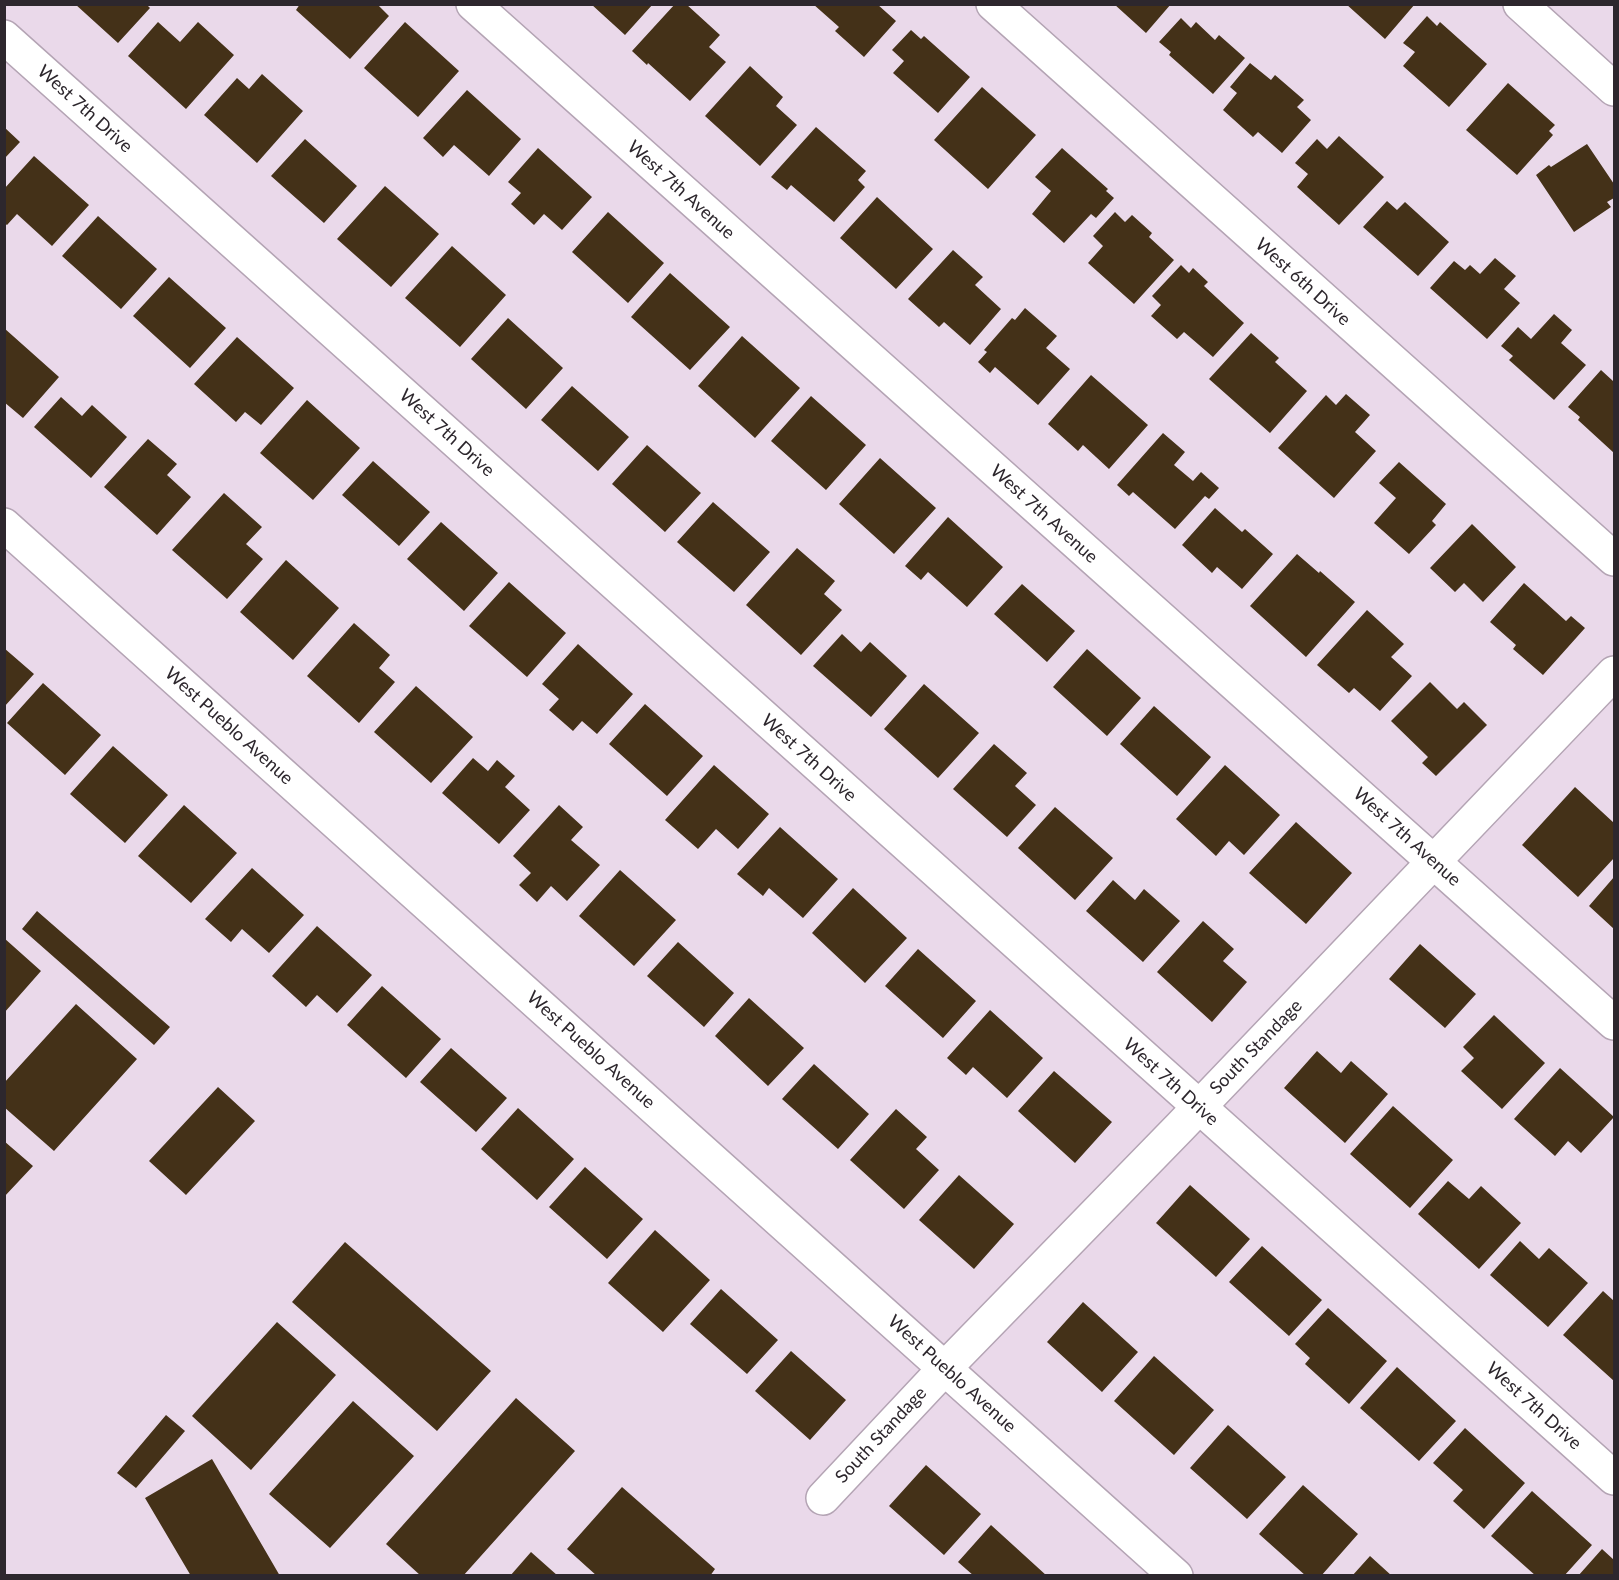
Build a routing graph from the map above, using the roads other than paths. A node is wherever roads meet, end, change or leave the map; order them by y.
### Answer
1 (473, 4) edge
2 (993, 4) edge
3 (1520, 4) edge
4 (4, 37) edge
5 (1614, 89) edge
6 (4, 525) edge
7 (1614, 559) edge
8 (1614, 673) edge
9 (1434, 862) junction
10 (1614, 1023) edge
11 (1199, 1107) junction
12 (945, 1368) junction
13 (1614, 1478) edge
14 (823, 1498) dead end
15 (1176, 1575) edge

1 - 9 street, West 7th Avenue
2 - 7 street, West 6th Drive
3 - 5 street
4 - 11 street, West 7th Drive
6 - 12 street, West Pueblo Avenue
8 - 9 street, South Standage
9 - 10 street, West 7th Avenue
9 - 11 street, South Standage
11 - 12 street, South Standage
11 - 13 street, West 7th Drive
12 - 14 street, South Standage
12 - 15 street, West Pueblo Avenue

